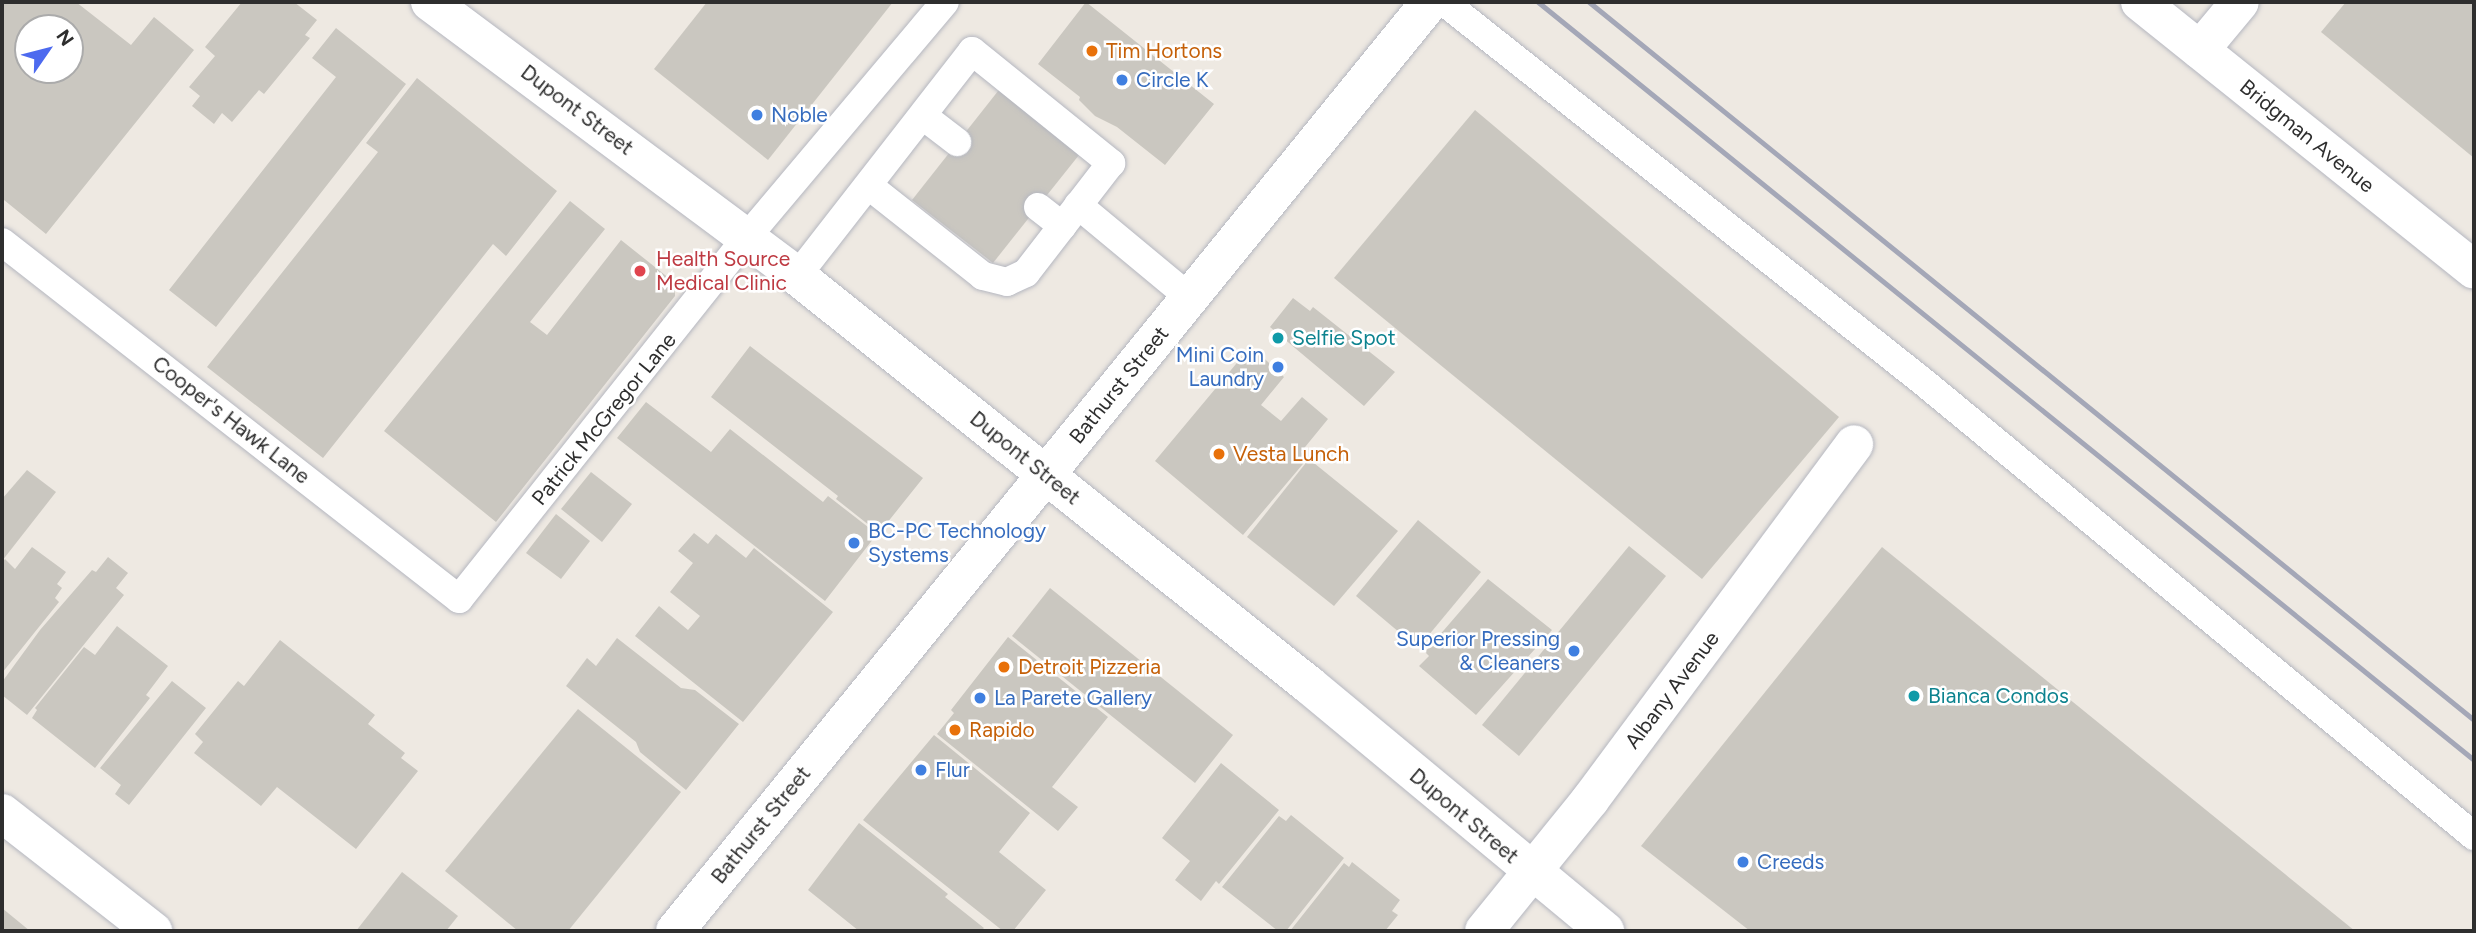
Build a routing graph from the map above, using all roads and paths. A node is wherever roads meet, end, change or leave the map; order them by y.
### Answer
1 (430, 2) edge
2 (945, 2) edge
3 (1430, 2) edge
4 (1444, 2) edge
5 (2140, 2) edge
6 (2239, 2) edge
7 (2200, 50) junction
8 (923, 116) junction
9 (957, 142) dead end
10 (869, 186) junction
11 (1038, 207) dead end
12 (1070, 216) junction
13 (747, 237) junction
14 (2, 242) edge
15 (2474, 270) edge
16 (797, 276) junction
17 (1190, 298) junction
18 (1854, 444) dead end
19 (1045, 474) junction
20 (459, 599) joint
21 (2, 813) edge
22 (2474, 836) edge
23 (1532, 873) junction
24 (153, 931) edge
25 (676, 931) edge
26 (1484, 931) edge
27 (1605, 931) edge

1 - 13 main road, Dupont Street
2 - 13 lane, Patrick McGregor Lane
3 - 17 main road, Bathurst Street
4 - 22 lane
5 - 7 main road, Bridgman Avenue
6 - 7 main road
7 - 15 main road, Bridgman Avenue
8 - 9 lane
8 - 10 lane
8 - 12 lane
10 - 12 lane
10 - 16 lane
11 - 12 lane
12 - 17 lane
13 - 16 main road, Dupont Street
13 - 20 lane, Patrick McGregor Lane
14 - 20 lane, Cooper's Hawk Lane
16 - 19 main road, Dupont Street
17 - 19 main road, Bathurst Street
18 - 23 main road, Albany Avenue
19 - 23 main road, Dupont Street
19 - 25 main road, Bathurst Street
21 - 24 main road
23 - 26 main road, Albany Avenue
23 - 27 main road, Dupont Street

